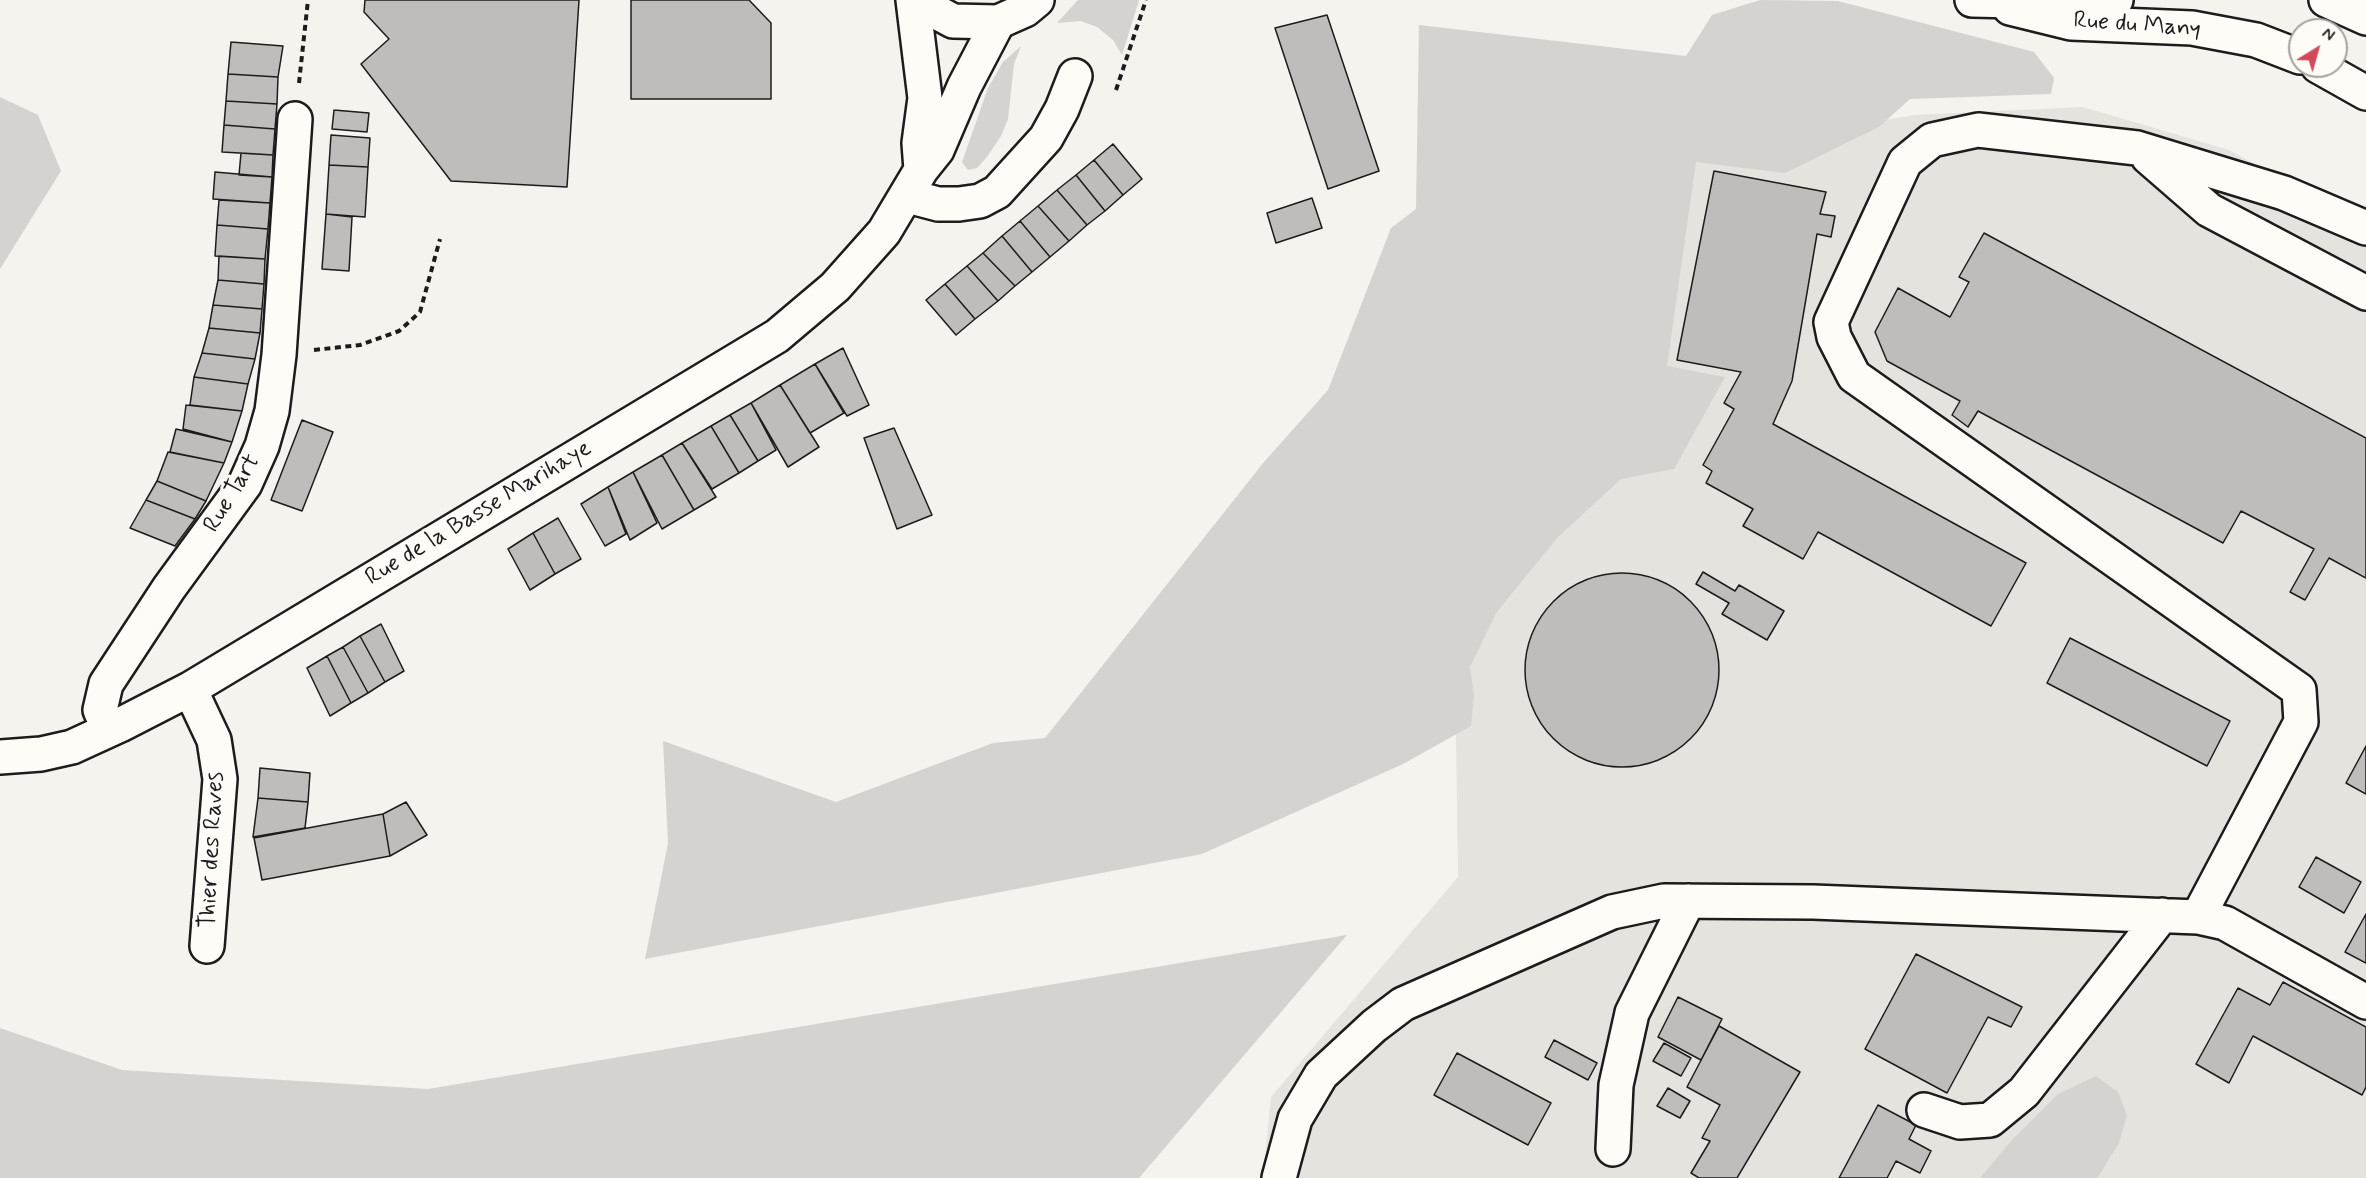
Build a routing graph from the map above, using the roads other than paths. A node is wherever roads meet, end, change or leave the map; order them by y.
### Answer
1 (914, 0) edge
2 (1037, 0) edge
3 (2116, 0) edge
4 (2326, 0) edge
5 (2358, 0) edge
6 (1980, 1) edge
7 (2366, 8) edge
8 (2366, 18) edge
9 (998, 21) junction
10 (2288, 52) edge
11 (1075, 76) dead end
12 (2339, 78) edge
13 (2366, 93) edge
14 (295, 119) road end
15 (2137, 148) junction
16 (915, 182) junction
17 (2366, 228) edge
18 (2366, 293) edge
19 (190, 689) junction
20 (109, 730) junction
21 (0, 758) edge
22 (1688, 901) junction
23 (2162, 915) junction
24 (2198, 917) junction
25 (207, 946) dead end
26 (2366, 1002) edge
27 (1924, 1110) dead end
28 (1613, 1149) dead end
29 (1280, 1178) edge

1 - 9 street
1 - 16 street
2 - 9 street
3 - 6 street
4 - 8 street
5 - 7 street
6 - 10 street, Rue du Many
9 - 16 street, Rue de la Basse Marihaye
11 - 16 street
12 - 13 street
14 - 20 street, Rue Tart
15 - 17 street
15 - 18 street
15 - 24 street
16 - 19 street, Rue de la Basse Marihaye
19 - 20 street, Rue de la Basse Marihaye
19 - 25 street, Thier des Raves
20 - 21 street, Rue de la Basse Marihaye
22 - 23 street
22 - 28 street
22 - 29 street
23 - 24 street
23 - 27 street
24 - 26 street

